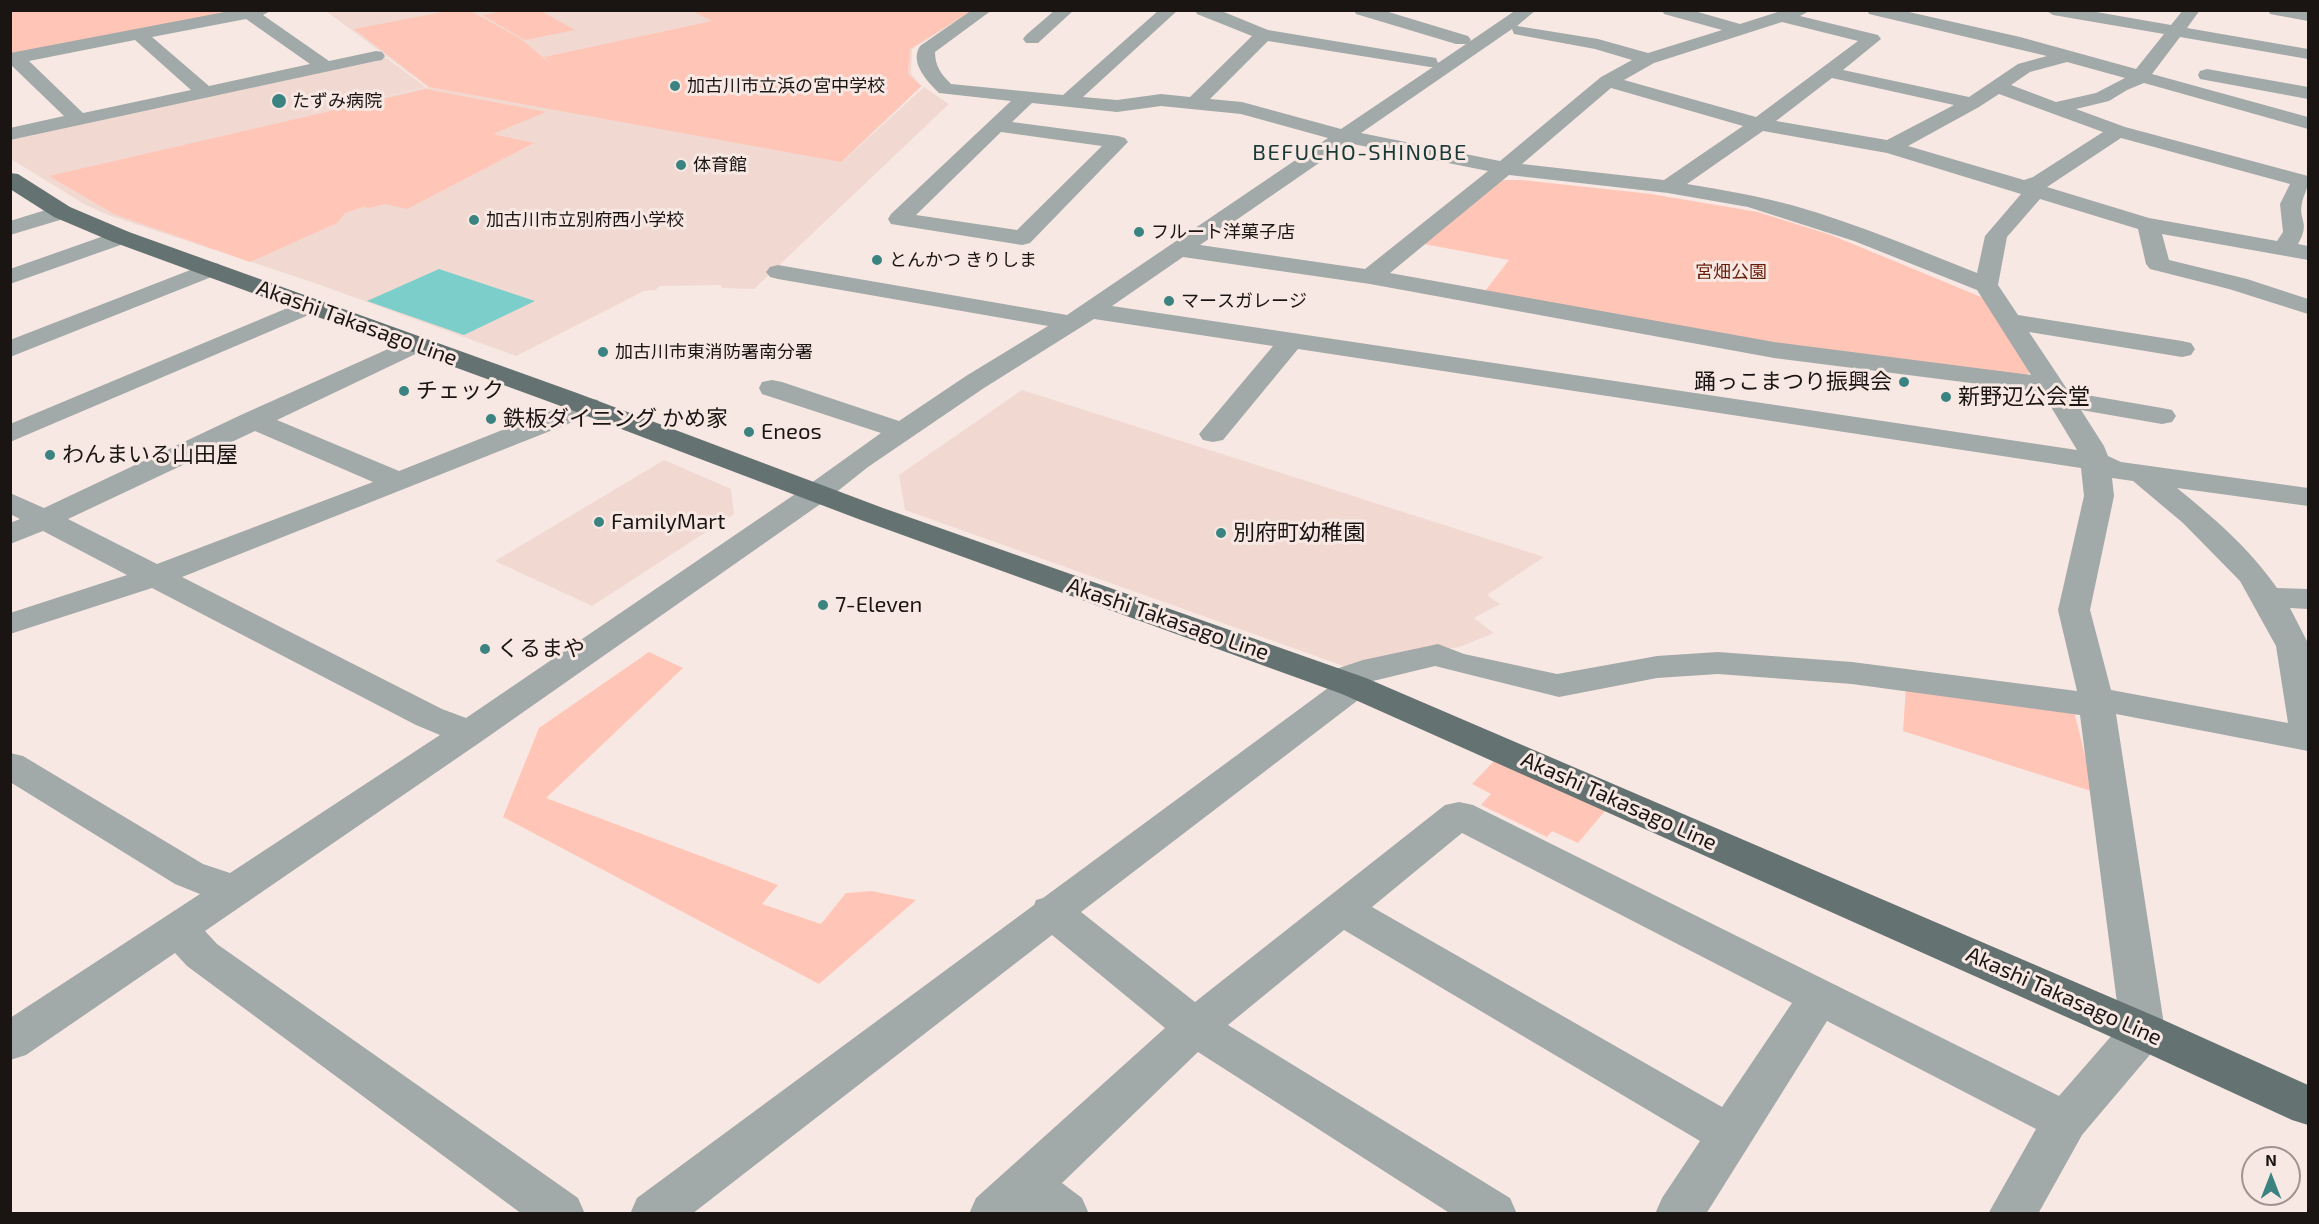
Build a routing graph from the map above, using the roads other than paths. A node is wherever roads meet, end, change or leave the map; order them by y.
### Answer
1 (984, 10) edge
2 (1066, 10) edge
3 (1170, 10) edge
4 (1508, 10) edge
5 (1528, 10) edge
6 (1549, 10) edge
7 (1670, 10) edge
8 (1803, 10) edge
9 (1875, 10) edge
10 (2053, 10) edge
11 (2192, 10) edge
12 (2276, 10) edge
13 (1212, 11) edge
14 (256, 12) edge
15 (1368, 14) edge
16 (2308, 16) edge
17 (1782, 17) junction
18 (1321, 29) dead end
19 (1738, 29) junction
20 (1520, 30) junction
21 (2175, 33) junction
22 (139, 34) junction
23 (1029, 35) dead end
24 (1264, 35) junction
25 (1289, 38) junction
26 (1462, 48) junction
27 (2308, 54) edge
28 (376, 56) dead end
29 (2068, 56) junction
30 (13, 58) edge
31 (1648, 59) junction
32 (326, 67) junction
33 (1432, 68) junction
34 (2146, 71) junction
35 (1828, 72) junction
36 (1608, 81) junction
37 (1998, 87) junction
38 (206, 93) junction
39 (2308, 93) edge
40 (1027, 97) junction
41 (1067, 101) junction
42 (1196, 102) junction
43 (1972, 103) junction
44 (2054, 108) junction
45 (2278, 115) junction
46 (79, 120) junction
47 (2308, 123) edge
48 (1759, 124) junction
49 (999, 126) junction
50 (2255, 127) dead end
51 (2118, 131) junction
52 (10, 134) edge
53 (1344, 136) junction
54 (1890, 147) junction
55 (1502, 168) junction
56 (12, 181) edge
57 (2306, 181) edge
58 (1668, 187) junction
59 (2029, 190) junction
60 (62, 212) junction
61 (2146, 224) junction
62 (10, 228) edge
63 (121, 237) junction
64 (2285, 247) junction
65 (1178, 249) junction
66 (2308, 253) edge
67 (211, 269) junction
68 (778, 272) dead end
69 (10, 277) edge
70 (1370, 277) junction
71 (1986, 285) junction
72 (309, 306) junction
73 (2308, 307) edge
74 (1079, 316) junction
75 (2008, 321) junction
76 (1290, 342) junction
77 (417, 344) junction
78 (10, 349) edge
79 (2182, 349) dead end
80 (772, 388) dead end
81 (2053, 392) junction
82 (588, 406) junction
83 (2162, 416) dead end
84 (253, 420) junction
85 (903, 430) junction
86 (10, 434) edge
87 (1213, 434) dead end
88 (2095, 461) junction
89 (2142, 474) junction
90 (399, 482) junction
91 (818, 492) junction
92 (2304, 501) edge
93 (10, 502) edge
94 (43, 519) junction
95 (10, 535) edge
96 (153, 577) junction
97 (2266, 597) junction
98 (2308, 599) edge
99 (10, 624) edge
100 (1346, 683) junction
101 (2097, 703) junction
102 (469, 733) junction
103 (2308, 733) edge
104 (2308, 739) edge
105 (10, 765) edge
106 (236, 891) junction
107 (1342, 909) junction
108 (1051, 912) junction
109 (179, 930) junction
110 (1819, 997) junction
111 (1195, 1027) junction
112 (2143, 1031) junction
113 (10, 1042) edge
114 (2308, 1106) edge
115 (2065, 1121) junction
116 (1730, 1135) junction
117 (1028, 1184) junction
118 (561, 1214) edge
119 (654, 1214) edge
120 (993, 1214) edge
121 (1065, 1214) edge
122 (1494, 1214) edge
123 (1679, 1214) edge
124 (2012, 1214) edge

1 - 40 street
2 - 23 street
3 - 41 street
4 - 26 street
5 - 26 street
6 - 20 street
7 - 19 street
8 - 17 street
9 - 29 street
10 - 21 street
11 - 21 street
12 - 16 street
13 - 24 street
14 - 22 street
14 - 32 street
15 - 26 street
17 - 19 street
17 - 35 street
18 - 25 street
19 - 31 street
20 - 31 street
20 - 33 street
21 - 27 street
21 - 34 street
22 - 30 street
22 - 38 street
24 - 25 street
24 - 42 street
25 - 33 street
26 - 33 street
28 - 32 street
29 - 34 street
29 - 37 street
30 - 46 street
31 - 36 street
32 - 38 street
33 - 53 street
34 - 39 street
34 - 44 street
34 - 45 street
35 - 43 street
35 - 48 street
36 - 48 street
36 - 55 street
37 - 43 street
37 - 44 street
38 - 46 street
40 - 41 street
40 - 49 street
41 - 42 street
42 - 53 street
43 - 54 street
44 - 51 street
45 - 47 street
45 - 50 street
46 - 52 street
48 - 54 street
48 - 58 street
49 - 49 street
51 - 57 street
51 - 59 street
53 - 55 street
53 - 65 street
54 - 59 street
55 - 58 street
55 - 70 street
56 - 60 main road, Akashi Takasago Line
57 - 64 street
58 - 71 street
59 - 61 street
59 - 71 street
60 - 62 street
60 - 63 main road, Akashi Takasago Line
61 - 64 street
61 - 73 street
63 - 67 main road, Akashi Takasago Line
63 - 69 street
64 - 66 street
65 - 70 street
65 - 74 street
67 - 72 main road, Akashi Takasago Line
67 - 78 street
68 - 74 street
70 - 81 street
71 - 75 street
72 - 77 main road, Akashi Takasago Line
72 - 86 street
74 - 76 street
74 - 85 street
75 - 79 street
75 - 81 street
76 - 87 street
76 - 88 street
77 - 82 main road, Akashi Takasago Line
77 - 84 street
80 - 85 street
81 - 83 street
81 - 88 street
82 - 90 street
82 - 91 main road, Akashi Takasago Line
84 - 90 street
84 - 94 street
85 - 91 street
88 - 89 street
88 - 101 street
89 - 92 street
89 - 97 street
90 - 96 street
91 - 100 main road, Akashi Takasago Line
91 - 102 street
93 - 94 street
94 - 95 street
94 - 96 street
96 - 99 street
96 - 102 street
97 - 98 street
97 - 103 street
100 - 101 street
100 - 108 street
100 - 112 main road, Akashi Takasago Line
101 - 104 street
101 - 112 street
102 - 106 street
105 - 106 street
106 - 109 street
107 - 110 street
107 - 111 street
107 - 116 street
108 - 111 street
108 - 119 street
109 - 113 street
109 - 118 street
110 - 115 street
110 - 116 street
111 - 117 street
111 - 122 street
112 - 114 main road, Akashi Takasago Line
112 - 115 street
115 - 124 street
116 - 123 street
117 - 120 street
117 - 121 street

